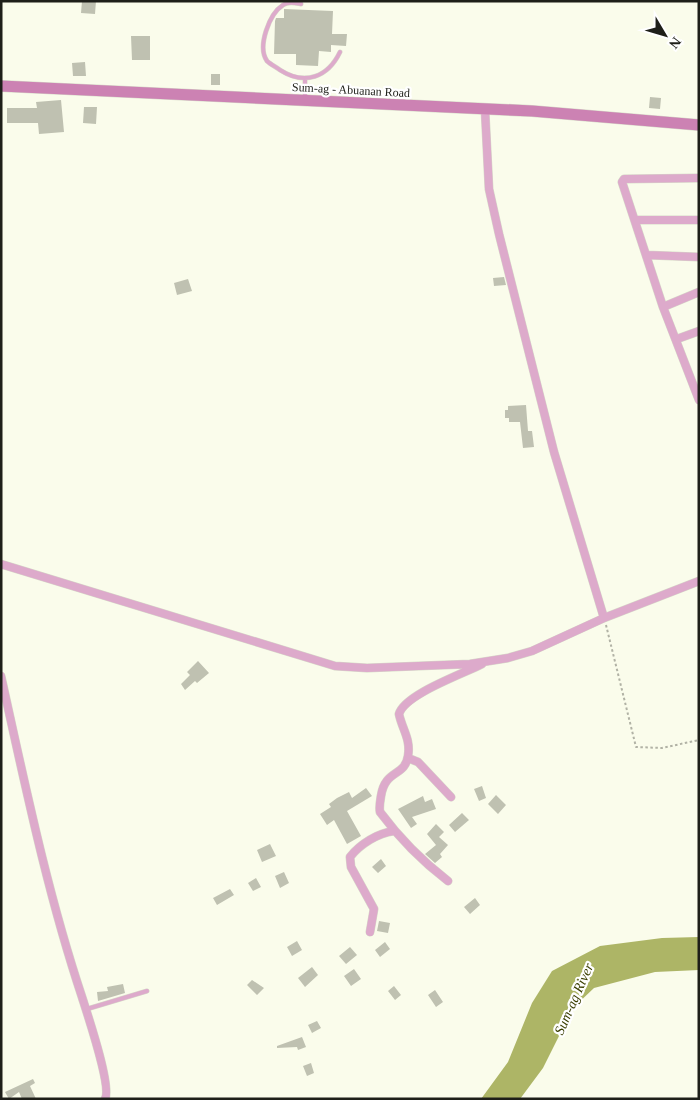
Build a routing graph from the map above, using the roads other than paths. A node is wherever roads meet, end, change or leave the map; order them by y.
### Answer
1 (301, 4) dead end
2 (340, 52) dead end
3 (305, 78) junction
4 (1, 86) edge
5 (304, 101) junction
6 (485, 110) junction
7 (699, 126) edge
8 (699, 178) edge
9 (636, 220) junction
10 (699, 220) edge
11 (646, 255) junction
12 (699, 257) edge
13 (699, 292) edge
14 (663, 307) junction
15 (699, 332) edge
16 (677, 339) junction
17 (695, 376) edge
18 (699, 400) edge
19 (1, 564) edge
20 (699, 581) edge
21 (604, 618) junction
22 (488, 661) junction
23 (1, 676) edge
24 (408, 758) junction
25 (451, 797) dead end
26 (394, 831) junction
27 (448, 882) dead end
28 (370, 932) dead end
29 (147, 991) dead end
30 (87, 1009) junction
31 (105, 1099) edge

1 - 3 lane
2 - 3 lane
3 - 5 lane
4 - 5 main road, Sum-ag - Abuanan Road
5 - 6 main road, Sum-ag - Abuanan Road
6 - 7 main road, Sum-ag - Abuanan Road
6 - 21 street
8 - 9 street
9 - 10 street
9 - 11 street
11 - 12 street
11 - 14 street
13 - 14 street
14 - 16 street
15 - 16 street
16 - 17 street
17 - 18 street
19 - 22 street
20 - 21 street
21 - 22 street
22 - 24 street
23 - 30 street
24 - 25 street
24 - 26 street
26 - 27 street
26 - 28 street
29 - 30 lane
30 - 31 street

